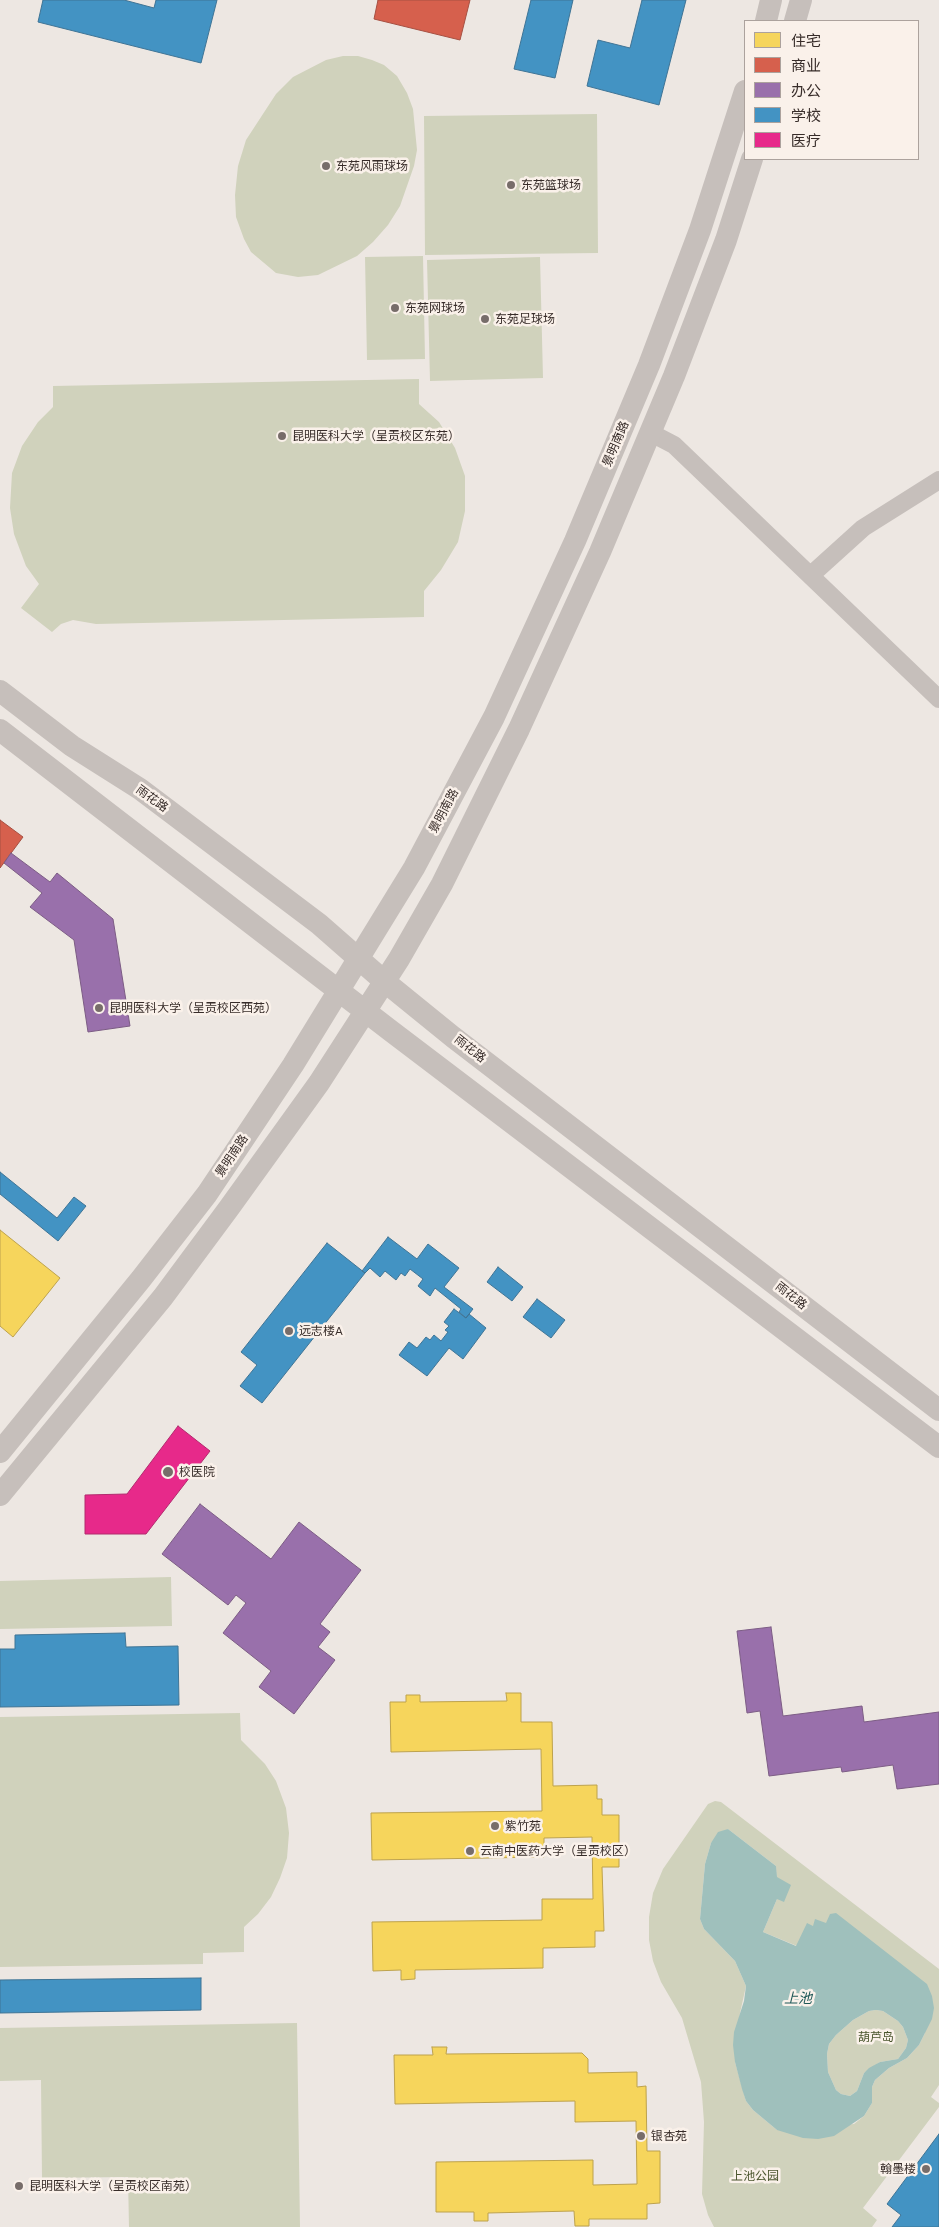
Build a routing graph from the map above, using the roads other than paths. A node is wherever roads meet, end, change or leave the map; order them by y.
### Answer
1 (772, 0) edge
2 (801, 0) edge
3 (766, 20) edge
4 (795, 20) edge
5 (744, 94) edge
6 (752, 160) edge
7 (650, 433) junction
8 (939, 480) edge
9 (811, 575) junction
10 (0, 691) edge
11 (939, 699) edge
12 (0, 730) edge
13 (359, 958) junction
14 (384, 981) junction
15 (339, 990) junction
16 (365, 1011) junction
17 (939, 1410) edge
18 (939, 1448) edge
19 (0, 1452) edge
20 (0, 1495) edge

1 - 3 street
2 - 4 street
5 - 13 street, 景明南路
6 - 7 street
7 - 9 street
7 - 14 street
8 - 9 street
9 - 11 street
10 - 13 street, 雨花路
12 - 15 street
13 - 14 street, 雨花路
13 - 15 street, 景明南路
14 - 16 street
14 - 17 street, 雨花路
15 - 16 street
15 - 19 street, 景明南路
16 - 18 street
16 - 20 street

